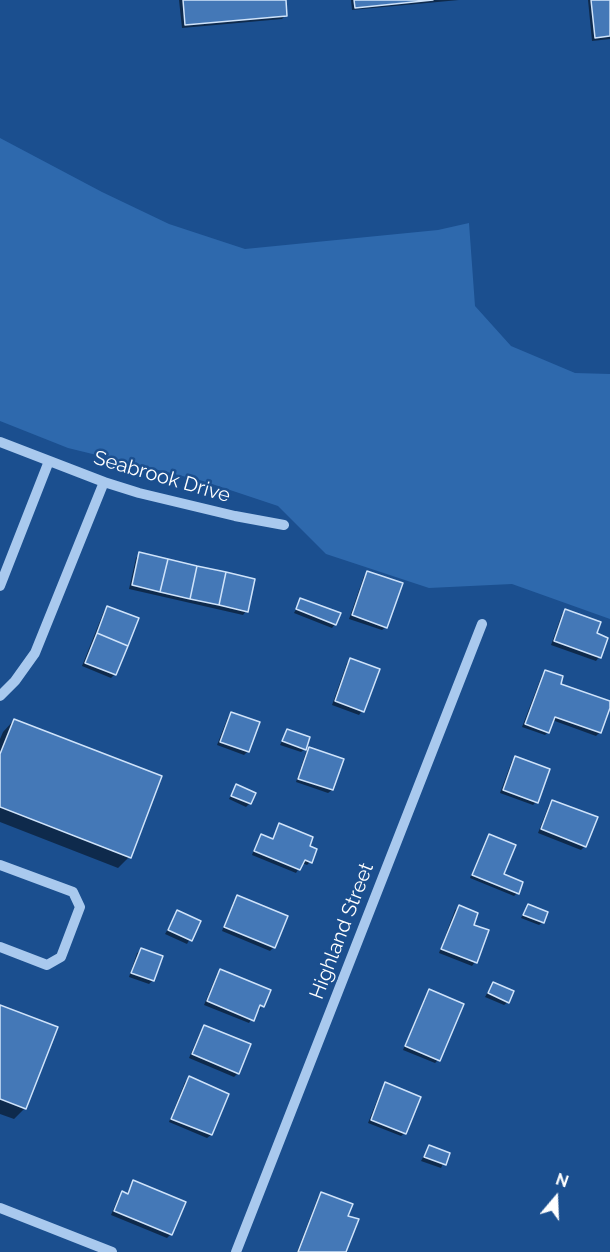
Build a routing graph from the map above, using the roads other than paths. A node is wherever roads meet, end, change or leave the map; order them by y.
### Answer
1 (0, 442) edge
2 (49, 461) junction
3 (104, 482) junction
4 (284, 525) dead end
5 (0, 586) edge
6 (482, 624) dead end
7 (0, 696) edge
8 (0, 865) edge
9 (0, 947) edge
10 (0, 1208) edge
11 (112, 1252) edge
12 (236, 1252) edge

1 - 2 street, Seabrook Drive
2 - 3 street, Seabrook Drive
2 - 5 street
3 - 4 street, Seabrook Drive
3 - 7 street
6 - 12 street, Highland Street
8 - 9 street
10 - 11 street

